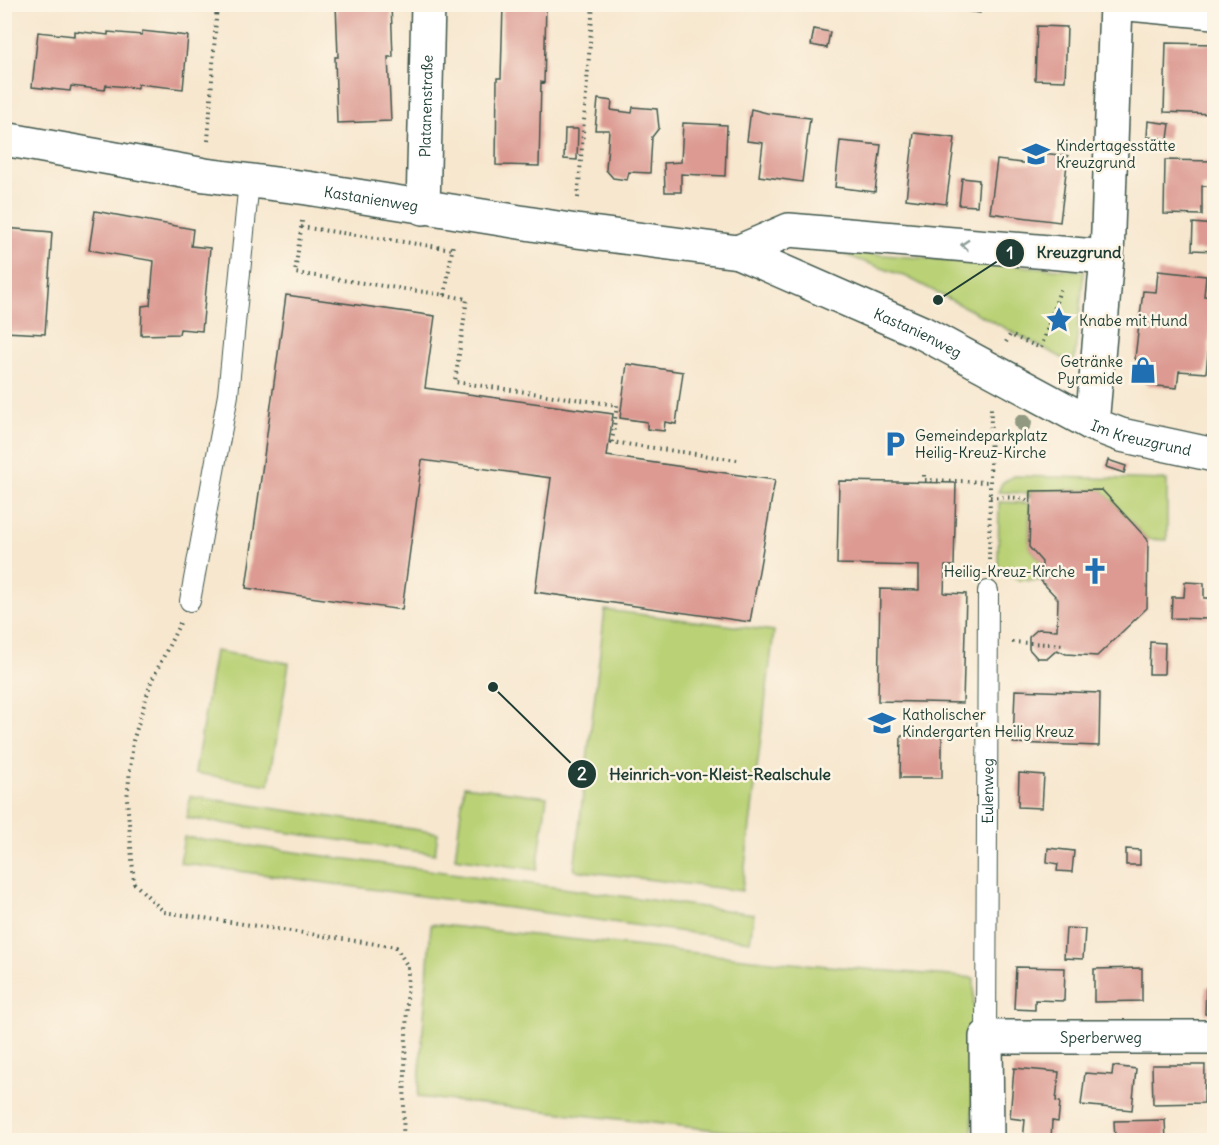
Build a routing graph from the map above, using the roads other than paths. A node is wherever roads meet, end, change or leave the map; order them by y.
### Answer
1 (428, 4) edge
2 (1116, 4) edge
3 (1129, 4) edge
4 (1215, 12) edge
5 (4, 138) edge
6 (249, 181) junction
7 (423, 208) junction
8 (738, 252) junction
9 (1107, 256) junction
10 (1092, 423) junction
11 (1215, 455) edge
12 (988, 591) road end
13 (190, 601) road end
14 (986, 1037) junction
15 (1215, 1037) edge
16 (987, 1140) edge

1 - 7 street, Platanenstraße
2 - 9 street, Im Kreuzgrund
3 - 4 street
5 - 6 street, Kastanienweg
6 - 7 street, Kastanienweg
6 - 13 lane
7 - 8 street, Kastanienweg
9 -> 8 street
8 - 10 street, Kastanienweg
9 - 10 street, Im Kreuzgrund
10 - 11 street, Im Kreuzgrund
12 - 14 lane, Eulenweg
14 - 15 street, Sperberweg
14 - 16 street, Eulenweg

